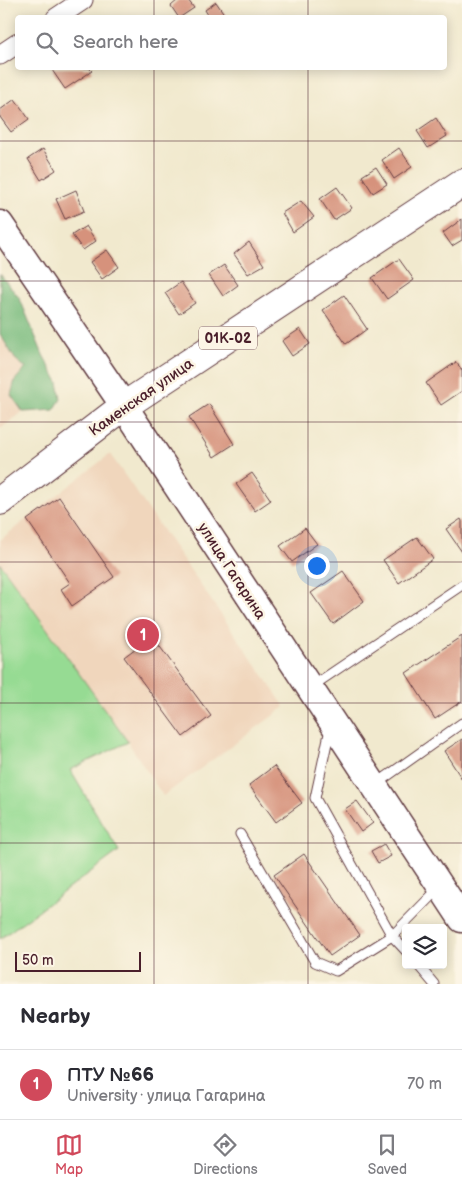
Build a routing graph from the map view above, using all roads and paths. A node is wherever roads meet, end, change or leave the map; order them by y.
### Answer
1 (83, 0) edge
2 (60, 15) edge
3 (15, 45) edge
4 (0, 55) edge
5 (462, 183) edge
6 (0, 224) edge
7 (124, 406) junction
8 (0, 501) edge
9 (462, 585) edge
10 (310, 688) junction
11 (332, 722) junction
12 (462, 722) edge
13 (374, 786) junction
14 (240, 834) dead end
15 (441, 886) junction
16 (462, 919) edge
17 (392, 936) junction
18 (402, 947) edge
19 (421, 969) edge
20 (434, 984) edge

1 - 2 street
3 - 4 street
5 - 7 main road, Каменская улица / 01К-02
6 - 7 street, улица Гагарина
7 - 8 main road, Каменская улица / 01К-02
7 - 10 street, улица Гагарина
9 - 10 lane
10 - 11 street, улица Гагарина
11 - 13 street, улица Гагарина
11 - 17 lane
12 - 13 lane
13 - 15 street, улица Гагарина
14 - 17 lane
15 - 16 street, улица Гагарина
15 - 17 lane
17 - 18 lane
19 - 20 lane

